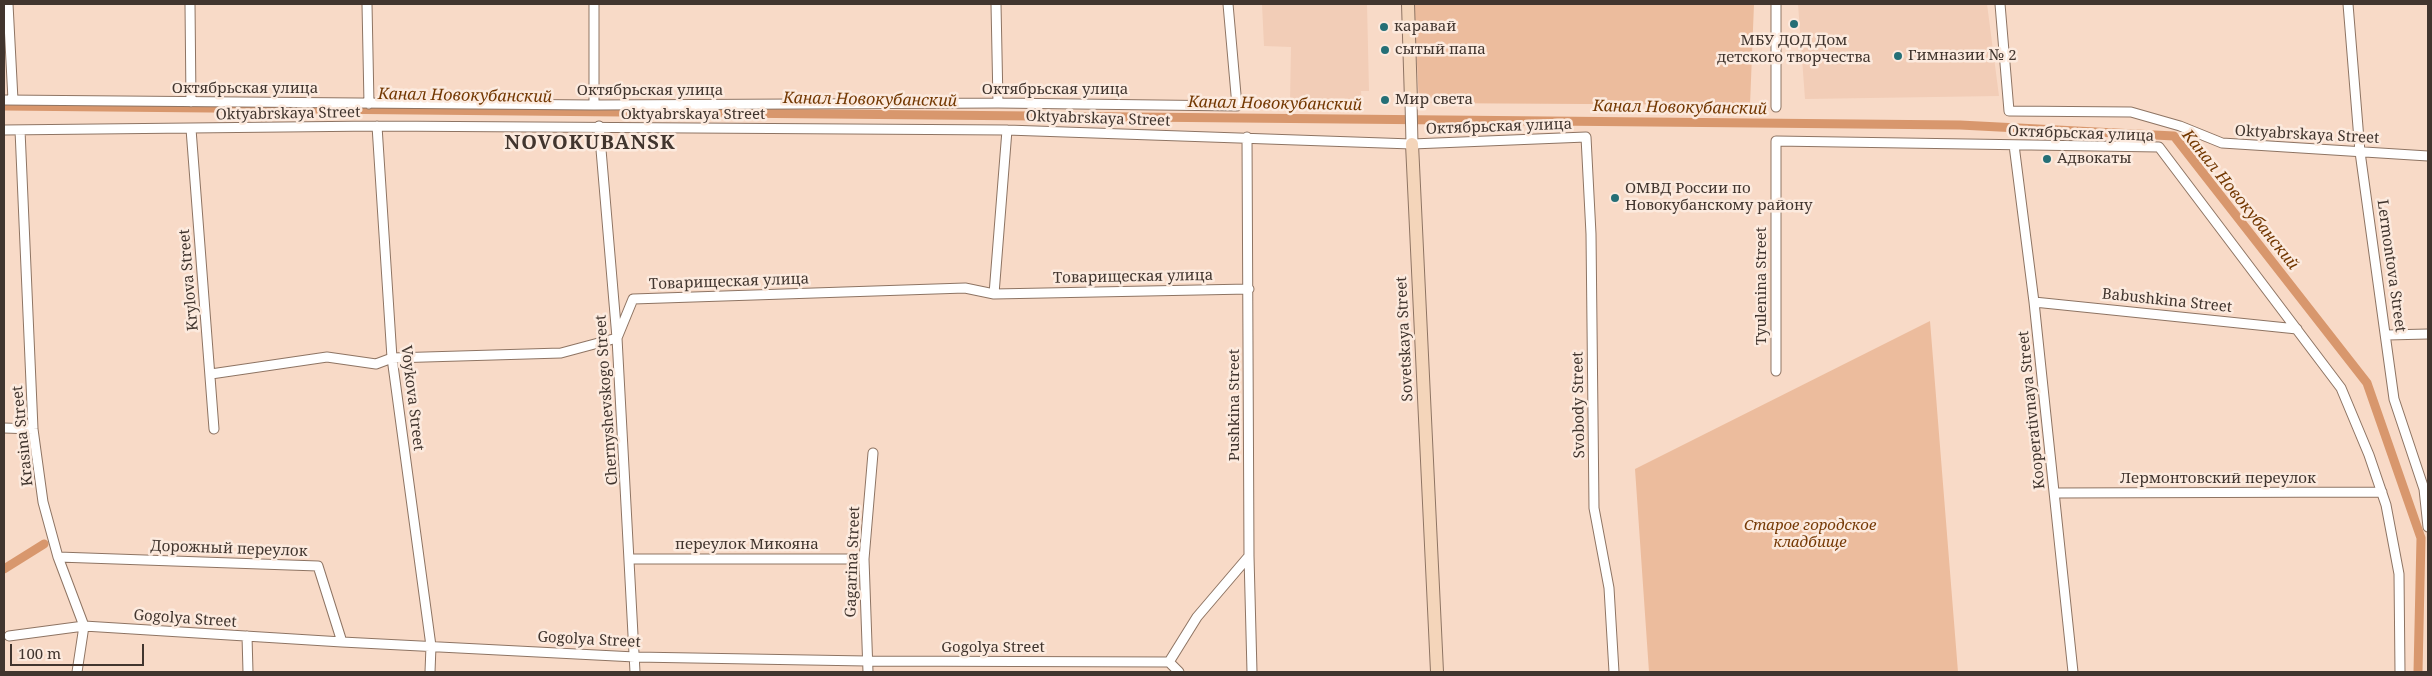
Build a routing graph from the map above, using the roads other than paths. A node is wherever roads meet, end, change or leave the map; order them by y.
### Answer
1 (8, 4) edge
2 (190, 4) edge
3 (367, 4) edge
4 (594, 4) edge
5 (996, 4) edge
6 (1228, 4) edge
7 (1408, 4) edge
8 (1776, 4) edge
9 (2000, 4) edge
10 (2348, 4) edge
11 (8, 100) edge
12 (1411, 101) joint
13 (191, 102) junction
14 (998, 103) junction
15 (369, 104) junction
16 (594, 105) junction
17 (1776, 107) dead end
18 (377, 126) junction
19 (599, 128) junction
20 (191, 129) junction
21 (4, 130) edge
22 (20, 130) junction
23 (1007, 130) junction
24 (1247, 137) junction
25 (1586, 137) joint
26 (1776, 141) joint
27 (1412, 144) junction
28 (2014, 145) junction
29 (2360, 152) junction
30 (2428, 156) edge
31 (1249, 289) junction
32 (994, 294) junction
33 (2034, 302) junction
34 (2298, 329) junction
35 (2428, 334) edge
36 (2387, 335) junction
37 (617, 338) junction
38 (392, 358) junction
39 (1776, 371) dead end
40 (211, 374) junction
41 (4, 428) edge
42 (33, 429) junction
43 (214, 429) dead end
44 (873, 453) dead end
45 (2382, 492) junction
46 (2055, 493) junction
47 (2428, 527) edge
48 (1249, 556) junction
49 (58, 557) junction
50 (630, 559) junction
51 (864, 559) junction
52 (84, 626) junction
53 (9, 636) dead end
54 (247, 636) junction
55 (342, 642) junction
56 (432, 646) junction
57 (635, 657) junction
58 (866, 661) junction
59 (1169, 662) junction
60 (77, 672) edge
61 (248, 672) edge
62 (430, 672) edge
63 (635, 672) edge
64 (868, 672) edge
65 (1179, 672) edge
66 (1252, 672) edge
67 (1437, 672) edge
68 (1614, 672) edge
69 (2072, 672) edge
70 (2400, 672) edge

1 - 11 street
2 - 13 street
3 - 15 street
4 - 16 street
5 - 14 street
6 - 14 street, Октябрьская улица
7 - 12 main road, Sovetskaya Street
8 - 17 street
9 - 29 street, Oktyabrskaya Street
10 - 29 street, Lermontova Street
11 - 13 street, Октябрьская улица
12 - 27 street, Sovetskaya Street
13 - 15 street, Октябрьская улица
14 - 16 street, Октябрьская улица
15 - 16 street, Октябрьская улица
18 - 19 street, Oktyabrskaya Street
18 - 20 street, Oktyabrskaya Street
18 - 38 street, Voykova Street
19 - 23 street, Oktyabrskaya Street
19 - 37 street, Chernyshevskogo Street
20 - 22 street, Oktyabrskaya Street
20 - 40 street, Krylova Street
21 - 22 street, Oktyabrskaya Street
22 - 42 street, Krasina Street
23 - 24 street, Oktyabrskaya Street
23 - 32 street
24 - 27 street, Oktyabrskaya Street
24 - 31 street, Pushkina Street
25 - 27 street, Октябрьская улица
25 - 68 street, Svobody Street
26 - 28 street, Октябрьская улица
26 - 39 street, Tyulenina Street
27 - 67 main road, Sovetskaya Street
28 - 33 street, Kooperativnaya Street
28 - 34 street, Октябрьская улица
29 - 30 street, Oktyabrskaya Street
29 - 36 street, Lermontova Street
31 - 32 street, Товарищеская улица
31 - 48 street, Pushkina Street
32 - 37 street, Товарищеская улица
33 - 34 street, Babushkina Street
33 - 46 street, Kooperativnaya Street
34 - 45 street
35 - 36 street
36 - 47 street, Lermontova Street
37 - 38 street
37 - 50 street, Chernyshevskogo Street
38 - 40 street
38 - 56 street, Voykova Street
40 - 43 street, Krylova Street
41 - 42 street
42 - 49 street, Krasina Street
44 - 51 street, Gagarina Street
45 - 46 street, Лермонтовский переулок
45 - 70 street
46 - 69 street, Kooperativnaya Street
48 - 59 street
48 - 66 street, Pushkina Street
49 - 52 street, Krasina Street
49 - 55 street, Дорожный переулок
50 - 51 street, переулок Микояна
50 - 57 street, Chernyshevskogo Street
51 - 58 street, Gagarina Street
52 - 53 street, Gogolya Street
52 - 54 street, Gogolya Street
52 - 60 street, Krasina Street
54 - 55 street, Gogolya Street
54 - 61 street
55 - 56 street, Gogolya Street
56 - 57 street, Gogolya Street
56 - 62 street, Voykova Street
57 - 58 street, Gogolya Street
57 - 63 street, Chernyshevskogo Street
58 - 59 street, Gogolya Street
58 - 64 street, Gagarina Street
59 - 65 street

